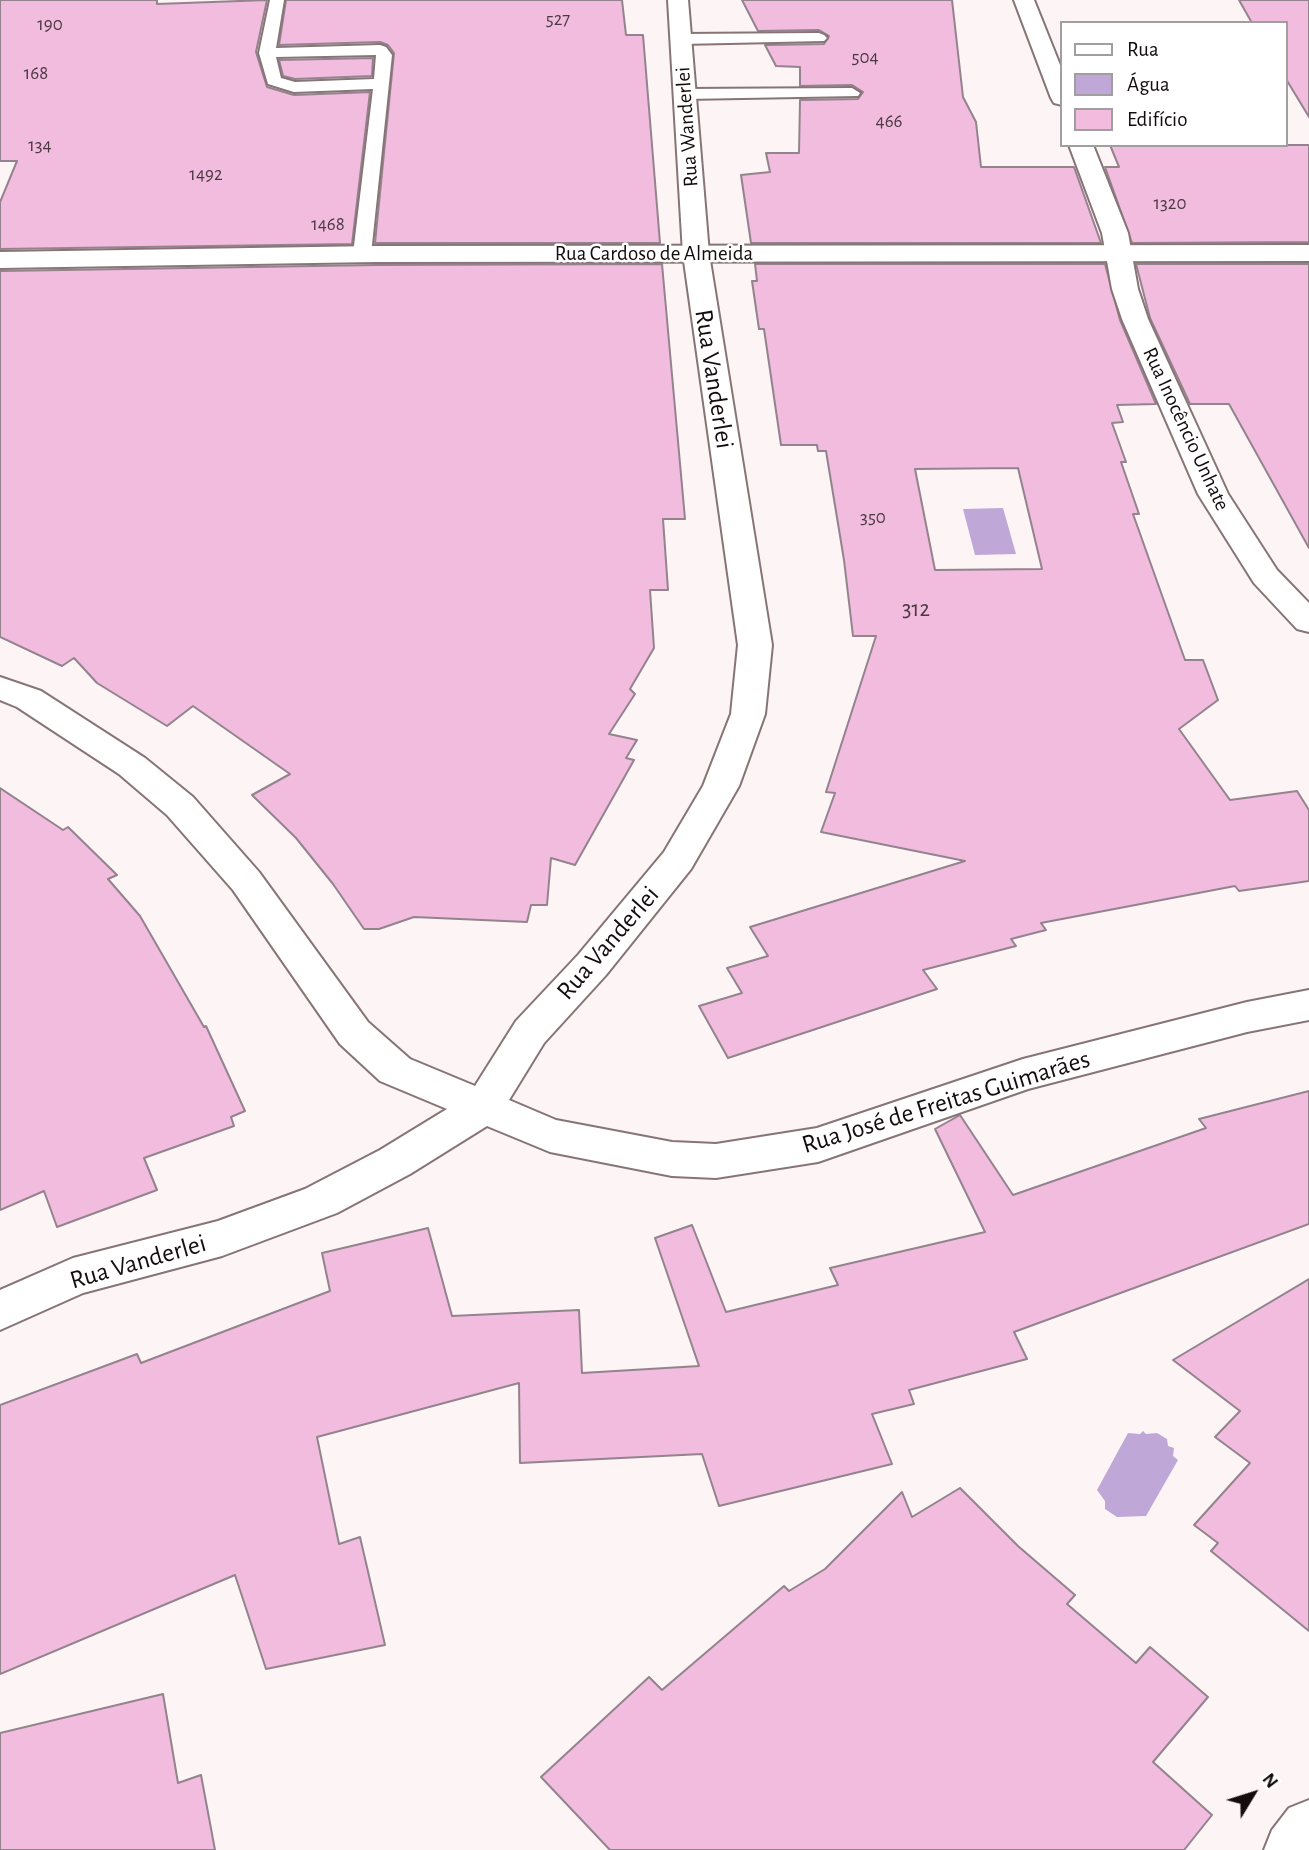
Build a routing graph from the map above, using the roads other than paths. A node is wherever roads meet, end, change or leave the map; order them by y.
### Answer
1 (277, 0) edge
2 (678, 0) edge
3 (1024, 0) edge
4 (819, 38) dead end
5 (681, 39) junction
6 (267, 53) junction
7 (383, 84) junction
8 (852, 93) dead end
9 (1060, 93) edge
10 (685, 94) junction
11 (1082, 147) edge
12 (1309, 253) edge
13 (362, 254) junction
14 (696, 254) junction
15 (1118, 256) junction
16 (0, 260) edge
17 (1309, 622) edge
18 (0, 688) edge
19 (1309, 1005) edge
20 (482, 1109) junction
21 (0, 1311) edge
22 (1309, 1828) edge
23 (1292, 1850) edge

1 - 6 lane
2 - 5 street, Rua Wanderlei
3 - 9 street
4 - 5 lane
5 - 10 street, Rua Wanderlei
6 - 7 lane
6 - 7 lane
7 - 13 lane
8 - 10 lane
10 - 14 street, Rua Wanderlei
11 - 15 street, Rua Inocêncio Unhate
12 - 15 street, Rua Cardoso de Almeida
13 - 14 street, Rua Cardoso de Almeida
13 - 16 street, Rua Cardoso de Almeida
14 - 15 street, Rua Cardoso de Almeida
14 - 20 street, Rua Vanderlei
15 - 17 street, Rua Inocêncio Unhate
18 - 20 street, Rua José de Freitas Guimarães
19 - 20 street, Rua José de Freitas Guimarães
20 - 21 street, Rua Vanderlei
22 - 23 street

